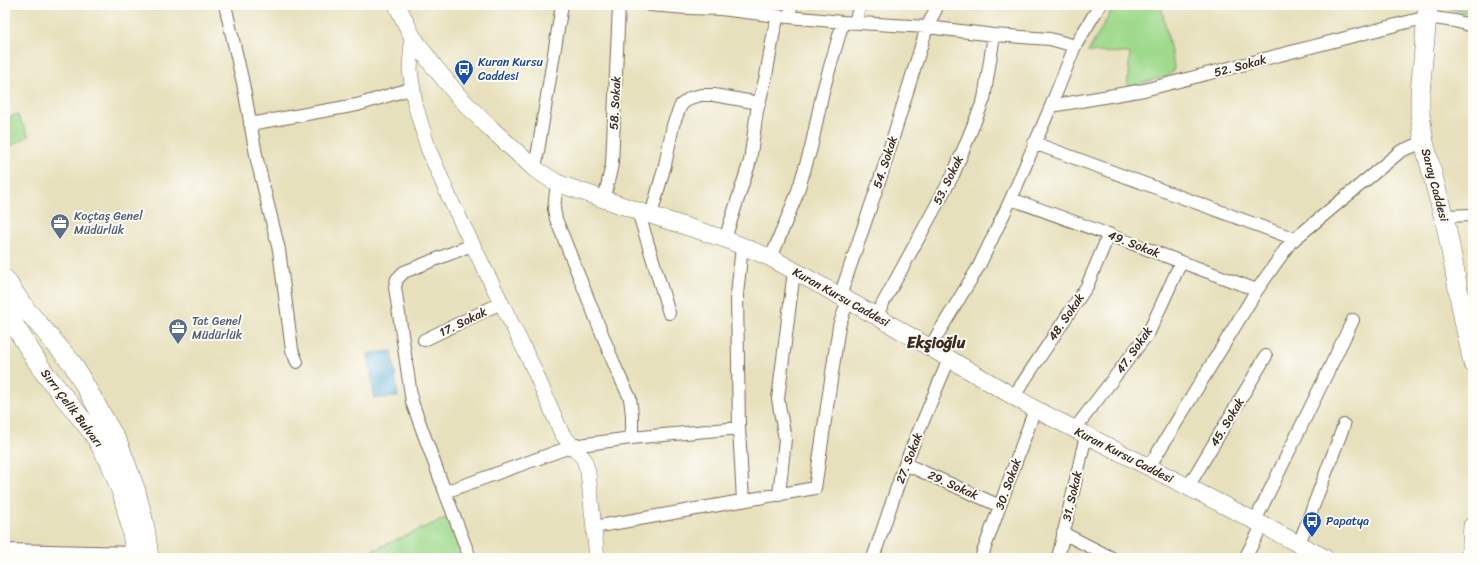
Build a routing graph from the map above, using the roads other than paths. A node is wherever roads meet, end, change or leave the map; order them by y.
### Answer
1 (225, 5) edge
2 (397, 5) edge
3 (562, 5) edge
4 (618, 5) edge
5 (650, 5) edge
6 (791, 5) edge
7 (860, 5) edge
8 (938, 5) edge
9 (1100, 5) edge
10 (687, 7) edge
11 (749, 8) edge
12 (1428, 11) edge
13 (784, 17) junction
14 (849, 22) junction
15 (1473, 26) edge
16 (927, 27) junction
17 (994, 35) junction
18 (412, 36) junction
19 (1075, 46) junction
20 (413, 88) junction
21 (759, 103) junction
22 (1051, 106) junction
23 (250, 124) junction
24 (1424, 142) junction
25 (1034, 143) junction
26 (535, 169) junction
27 (557, 183) junction
28 (1011, 199) junction
29 (604, 200) junction
30 (644, 213) junction
31 (1473, 215) edge
32 (1444, 216) junction
33 (1109, 234) junction
34 (725, 239) junction
35 (1295, 239) junction
36 (472, 245) junction
37 (742, 246) junction
38 (771, 258) junction
39 (1181, 262) junction
40 (794, 271) junction
41 (5, 279) edge
42 (1257, 290) junction
43 (844, 298) junction
44 (501, 303) junction
45 (5, 310) edge
46 (669, 313) dead end
47 (876, 316) junction
48 (1353, 320) dead end
49 (424, 340) dead end
50 (930, 347) junction
51 (64, 354) junction
52 (1266, 356) dead end
53 (949, 359) junction
54 (296, 362) dead end
55 (1473, 363) edge
56 (43, 371) junction
57 (1014, 396) junction
58 (1035, 409) junction
59 (1344, 425) dead end
60 (739, 428) junction
61 (1080, 432) junction
62 (631, 438) junction
63 (573, 446) junction
64 (905, 464) junction
65 (1149, 467) junction
66 (1188, 487) junction
67 (445, 492) junction
68 (779, 494) junction
69 (743, 501) junction
70 (1000, 506) junction
71 (1258, 523) junction
72 (1473, 526) edge
73 (594, 527) junction
74 (1064, 533) junction
75 (1299, 544) junction
76 (5, 550) edge
77 (140, 556) edge
78 (470, 558) edge
79 (597, 558) edge
80 (873, 558) edge
81 (981, 558) edge
82 (1058, 558) edge
83 (1112, 558) edge
84 (1245, 558) edge
85 (1325, 558) edge
86 (1471, 558) edge

1 - 23 street
2 - 18 main road, Kuran Kursu Caddesi
3 - 26 street
4 - 29 street, 58. Sokak
5 - 10 street
6 - 13 street
7 - 14 street
8 - 16 street, 54. Sokak
9 - 19 street
10 - 11 street
11 - 13 street
12 - 15 street
12 - 22 street, 52. Sokak
12 - 24 main road, Saray Caddesi
13 - 14 street
13 - 21 street
14 - 16 street
14 - 38 street
16 - 17 street
16 - 43 street, 54. Sokak
17 - 19 street
17 - 47 street, 53. Sokak
18 - 20 street
18 - 26 main road, Kuran Kursu Caddesi
19 - 22 street
20 - 23 street
20 - 36 street
21 - 30 street
21 - 34 street
22 - 25 street
23 - 54 street
24 - 32 main road, Saray Caddesi
24 - 35 street
25 - 28 street
25 - 35 street
26 - 27 main road, Kuran Kursu Caddesi
27 - 29 main road, Kuran Kursu Caddesi
27 - 62 street
28 - 33 street, 49. Sokak
28 - 50 street
29 - 30 main road, Kuran Kursu Caddesi
30 - 34 main road, Kuran Kursu Caddesi
30 - 46 street
31 - 32 street
32 - 55 main road, Saray Caddesi
33 - 39 street, 49. Sokak
33 - 57 street, 48. Sokak
34 - 37 main road, Kuran Kursu Caddesi
35 - 42 street
36 - 44 street
36 - 67 street
37 - 38 main road, Kuran Kursu Caddesi
37 - 60 street
38 - 40 main road, Kuran Kursu Caddesi
39 - 42 street, 49. Sokak
39 - 61 street, 47. Sokak
40 - 43 main road, Kuran Kursu Caddesi
40 - 68 street
41 - 51 main road, Sırrı Çelik Bulvarı
42 - 65 street
43 - 47 main road, Kuran Kursu Caddesi
43 - 68 street, 54. Sokak
44 - 49 street, 17. Sokak
44 - 63 street
45 - 56 main road, Sırrı Çelik Bulvarı
47 - 50 main road, Kuran Kursu Caddesi
48 - 71 street
50 - 53 main road, Kuran Kursu Caddesi
51 - 56 main road
51 - 77 main road, Sırrı Çelik Bulvarı
52 - 66 street, 45. Sokak
53 - 57 main road, Kuran Kursu Caddesi
53 - 64 street, 27. Sokak
56 - 77 main road, Sırrı Çelik Bulvarı
57 - 58 main road, Kuran Kursu Caddesi
58 - 61 main road, Kuran Kursu Caddesi
58 - 70 street, 30. Sokak
59 - 75 street
60 - 62 street
60 - 69 street
61 - 65 main road, Kuran Kursu Caddesi
61 - 74 street, 31. Sokak
62 - 63 street
63 - 67 street
63 - 73 street
64 - 70 street, 29. Sokak
64 - 80 street, 27. Sokak
65 - 66 main road, Kuran Kursu Caddesi
66 - 71 main road, Kuran Kursu Caddesi
67 - 78 street
68 - 69 street
69 - 73 street
70 - 81 street, 30. Sokak
71 - 75 main road, Kuran Kursu Caddesi
71 - 84 street
72 - 86 main road
73 - 79 street
74 - 82 street, 31. Sokak
74 - 83 street
75 - 85 main road, Kuran Kursu Caddesi
76 - 77 street

